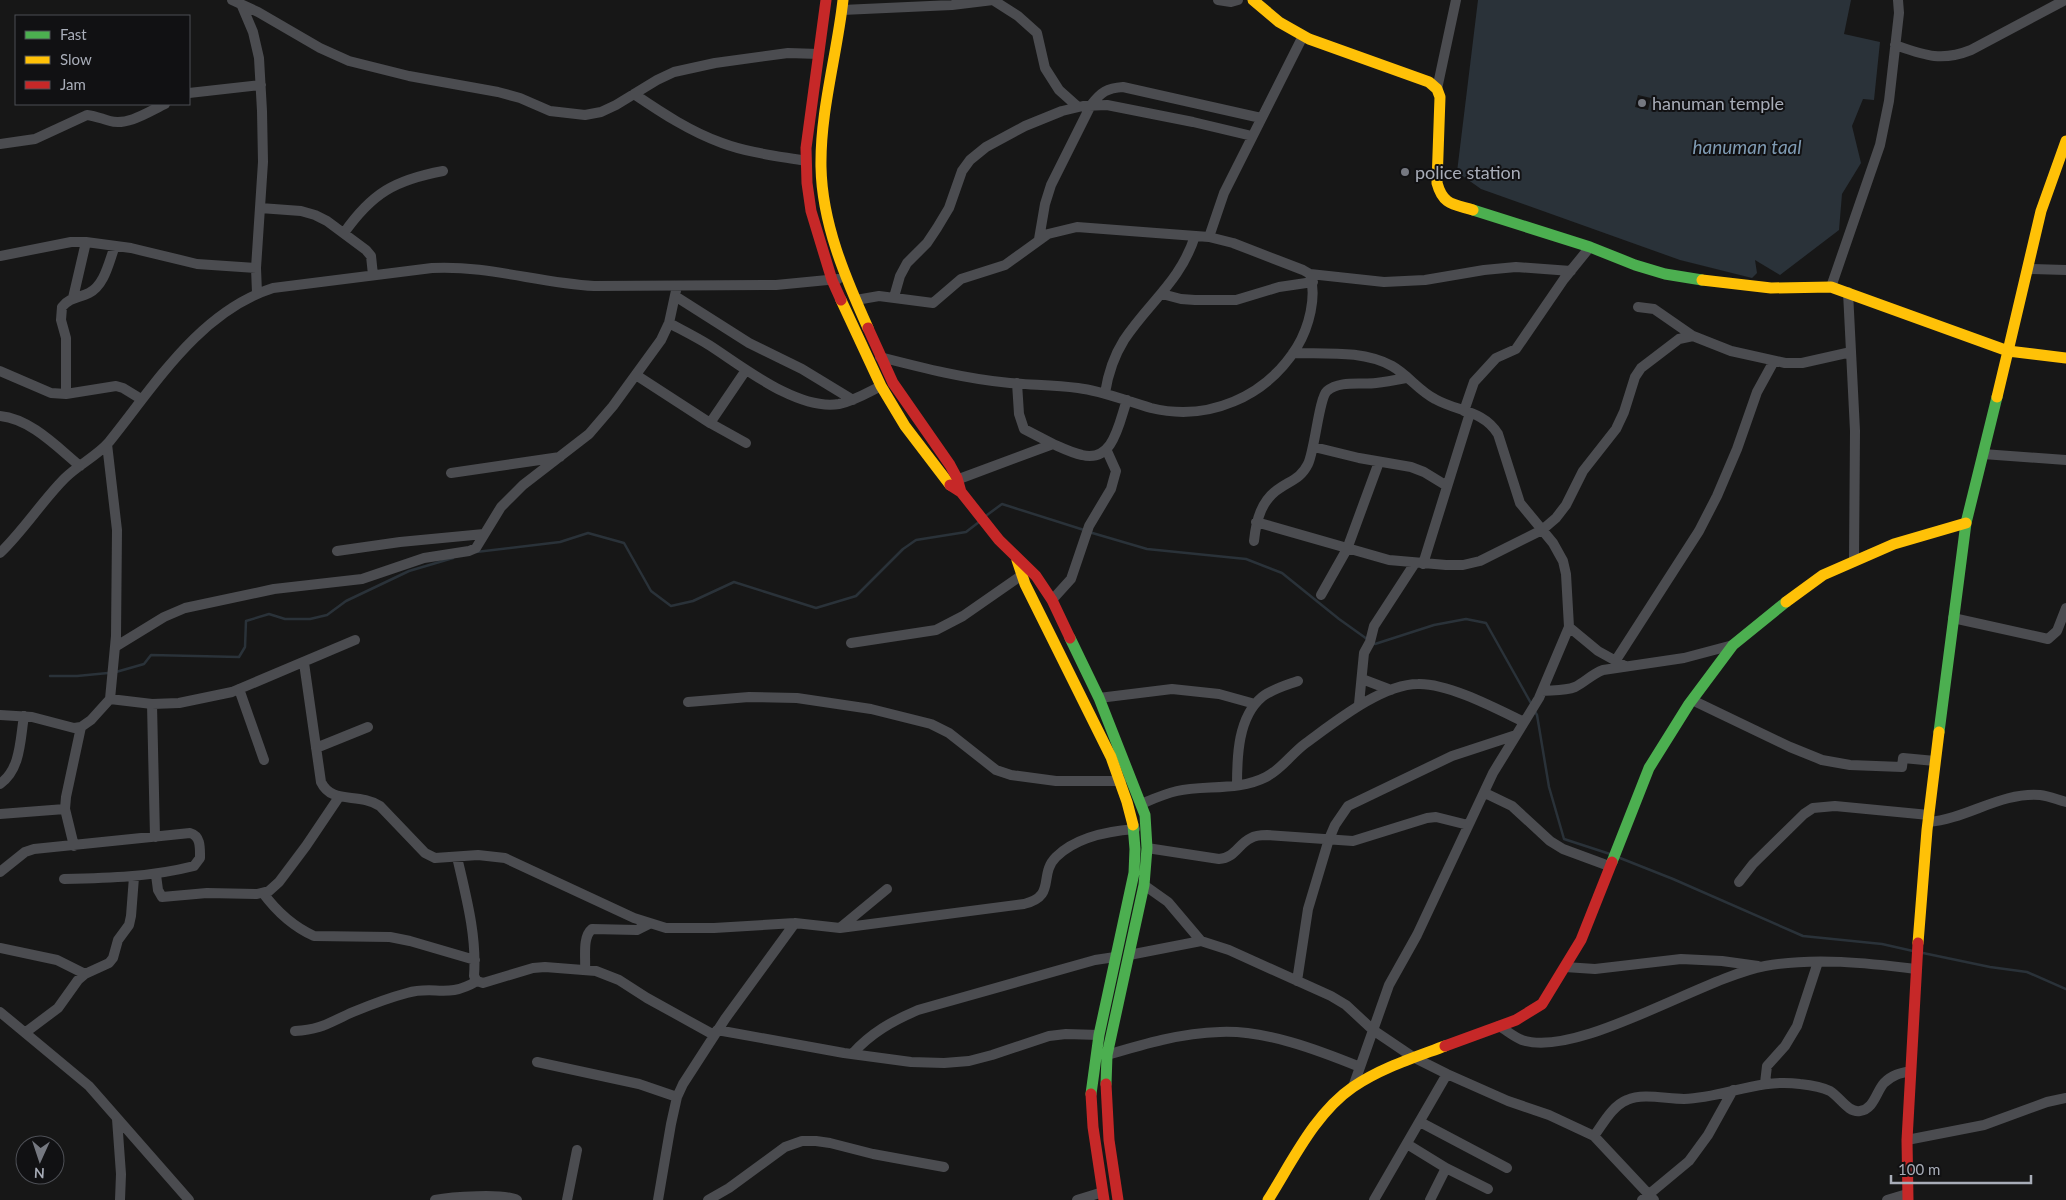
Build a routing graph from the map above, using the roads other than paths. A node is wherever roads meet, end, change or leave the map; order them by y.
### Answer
1 (232, 0) edge
2 (826, 0) edge
3 (993, 0) edge
4 (1218, 0) edge
5 (1238, 0) edge
6 (1456, 0) edge
7 (1898, 0) edge
8 (2065, 0) edge
9 (1254, 1) edge
10 (842, 5) edge
11 (242, 6) junction
12 (1302, 36) junction
13 (1895, 45) junction
14 (819, 54) junction
15 (260, 85) junction
16 (1438, 89) junction
17 (190, 93) edge
18 (634, 94) junction
19 (163, 105) edge
20 (1091, 105) junction
21 (1078, 107) junction
22 (1261, 118) junction
23 (1252, 136) junction
24 (2066, 142) edge
25 (0, 144) edge
26 (806, 161) junction
27 (443, 171) dead end
28 (260, 208) junction
29 (344, 233) junction
30 (1196, 236) junction
31 (1209, 237) junction
32 (1039, 239) junction
33 (86, 242) junction
34 (115, 246) junction
35 (1590, 247) junction
36 (0, 256) edge
37 (256, 268) junction
38 (2028, 269) junction
39 (2066, 270) edge
40 (1571, 271) junction
41 (373, 275) junction
42 (846, 278) junction
43 (1311, 278) junction
44 (832, 280) junction
45 (1831, 287) junction
46 (676, 291) junction
47 (1848, 292) junction
48 (257, 293) junction
49 (1162, 294) junction
50 (894, 297) junction
51 (73, 298) junction
52 (856, 300) junction
53 (1638, 307) dead end
54 (669, 323) junction
55 (1693, 336) junction
56 (2008, 351) junction
57 (1851, 352) junction
58 (1293, 353) junction
59 (880, 357) junction
60 (2066, 358) edge
61 (1774, 361) junction
62 (746, 370) junction
63 (0, 371) edge
64 (636, 376) junction
65 (1406, 378) junction
66 (1016, 383) junction
67 (881, 386) junction
68 (1105, 393) junction
69 (66, 394) junction
70 (141, 399) junction
71 (853, 400) junction
72 (1127, 400) junction
73 (1467, 412) junction
74 (0, 416) edge
75 (710, 423) junction
76 (746, 443) dead end
77 (107, 444) junction
78 (1053, 444) junction
79 (1314, 447) junction
80 (1107, 451) junction
81 (1983, 454) junction
82 (560, 457) junction
83 (2066, 460) edge
84 (1379, 462) junction
85 (80, 466) junction
86 (451, 473) dead end
87 (959, 479) junction
88 (1447, 486) junction
89 (961, 492) junction
90 (1256, 522) junction
91 (1966, 524) junction
92 (1542, 530) junction
93 (484, 534) junction
94 (1254, 541) dead end
95 (1347, 549) junction
96 (337, 551) dead end
97 (0, 553) edge
98 (1016, 556) junction
99 (1854, 560) junction
100 (1419, 563) junction
101 (1022, 575) junction
102 (1321, 595) dead end
103 (1052, 600) junction
104 (2066, 608) edge
105 (1954, 618) junction
106 (1569, 627) junction
107 (355, 640) dead end
108 (851, 643) dead end
109 (1733, 645) junction
110 (115, 646) junction
111 (304, 663) junction
112 (1621, 663) junction
113 (1362, 680) junction
114 (1298, 681) dead end
115 (239, 689) junction
116 (1391, 690) junction
117 (1540, 694) junction
118 (1100, 698) junction
119 (110, 699) junction
120 (1692, 700) junction
121 (688, 702) dead end
122 (152, 704) junction
123 (1255, 704) junction
124 (1359, 704) junction
125 (0, 715) edge
126 (24, 716) junction
127 (1526, 720) junction
128 (82, 727) junction
129 (368, 727) dead end
130 (1516, 735) junction
131 (316, 748) junction
132 (264, 760) dead end
133 (1935, 761) junction
134 (1121, 781) junction
135 (0, 784) edge
136 (1237, 785) junction
137 (1485, 793) junction
138 (339, 796) junction
139 (2066, 802) edge
140 (1141, 804) junction
141 (66, 809) junction
142 (0, 814) edge
143 (1929, 818) junction
144 (1468, 824) junction
145 (1135, 829) junction
146 (155, 836) junction
147 (1329, 839) junction
148 (74, 846) junction
149 (1147, 848) junction
150 (457, 858) junction
151 (1611, 863) junction
152 (0, 872) edge
153 (156, 875) junction
154 (134, 877) junction
155 (64, 879) dead end
156 (1739, 882) dead end
157 (1144, 885) junction
158 (887, 889) dead end
159 (263, 893) junction
160 (795, 923) junction
161 (649, 924) junction
162 (840, 928) junction
163 (1201, 941) junction
164 (0, 948) edge
165 (1129, 955) junction
166 (1115, 957) junction
167 (475, 960) junction
168 (1818, 962) junction
169 (1565, 967) junction
170 (1762, 967) junction
171 (1916, 969) junction
172 (585, 970) junction
173 (85, 974) junction
174 (477, 981) junction
175 (1297, 981) junction
176 (0, 1012) edge
177 (1499, 1026) junction
178 (1373, 1030) junction
179 (295, 1031) dead end
180 (26, 1032) junction
181 (716, 1033) junction
182 (1099, 1035) junction
183 (852, 1054) junction
184 (1107, 1055) junction
185 (1413, 1057) junction
186 (536, 1062) dead end
187 (1360, 1067) junction
188 (1911, 1072) junction
189 (1447, 1074) junction
190 (1765, 1083) junction
191 (1354, 1087) junction
192 (1734, 1090) junction
193 (677, 1097) junction
194 (2066, 1098) edge
195 (117, 1119) junction
196 (1420, 1122) junction
197 (1594, 1136) junction
198 (1907, 1140) junction
199 (1407, 1144) junction
200 (577, 1150) dead end
201 (944, 1167) dead end
202 (1446, 1168) junction
203 (1507, 1168) dead end
204 (1488, 1189) dead end
205 (1104, 1196) edge
206 (1907, 1197) edge
207 (1648, 1198) edge
208 (120, 1200) edge
209 (189, 1200) edge
210 (435, 1200) edge
211 (517, 1200) edge
212 (567, 1200) edge
213 (658, 1200) edge
214 (708, 1200) edge
215 (1077, 1200) edge
216 (1118, 1200) edge
217 (1268, 1200) edge
218 (1374, 1200) edge
219 (1430, 1200) edge
220 (1886, 1200) edge

1 - 11 street
2 - 14 street
3 - 10 street
3 - 21 street
4 - 5 street
6 - 16 street
7 - 13 street
8 - 13 street
9 - 12 street
10 - 42 street
11 - 15 street
11 - 18 street
12 - 16 street
12 - 22 street
13 - 45 street
14 - 18 street
14 - 26 street
15 - 17 street
15 - 28 street
16 - 35 street
18 - 26 street
19 - 25 street
20 - 21 street
20 - 22 street
20 - 23 street
20 - 32 street
21 - 50 street
22 - 23 street
23 - 31 street
24 - 38 street
26 - 44 street
27 - 29 street
28 - 29 street
28 - 37 street
29 - 41 street
30 - 31 street
30 - 32 street
30 - 49 street
31 - 43 street
32 - 50 street
33 - 34 street
33 - 36 street
33 - 51 street
34 - 37 street
34 - 51 street
35 - 40 street
35 - 45 street
37 - 48 street
38 - 39 street
38 - 56 street
40 - 43 street
40 - 73 street
41 - 46 street
41 - 48 street
42 - 44 street
42 - 52 street
43 - 49 street
43 - 58 street
44 - 46 street
44 - 67 street
45 - 47 street
46 - 54 street
46 - 71 street
47 - 56 street
47 - 57 street
48 - 70 street
49 - 68 street
50 - 52 street
51 - 69 street
52 - 59 street
53 - 55 street
54 - 62 street
54 - 64 street
55 - 61 street
55 - 92 street
56 - 60 street
56 - 81 street
57 - 61 street
57 - 99 street
58 - 65 street
58 - 72 street
59 - 66 street
59 - 87 street
61 - 112 street
62 - 71 street
62 - 75 street
63 - 69 street
64 - 75 street
64 - 82 street
65 - 73 street
65 - 79 street
66 - 68 street
66 - 78 street
67 - 71 street
67 - 89 street
68 - 72 street
69 - 70 street
70 - 77 street
72 - 80 street
73 - 88 street
73 - 92 street
74 - 85 street
75 - 76 street
77 - 85 street
77 - 110 street
78 - 80 street
78 - 87 street
79 - 84 street
79 - 90 street
80 - 103 street
81 - 83 street
81 - 91 street
82 - 86 street
82 - 93 street
84 - 88 street
84 - 95 street
85 - 97 street
87 - 89 street
88 - 100 street
89 - 98 street
90 - 94 street
90 - 95 street
91 - 99 street
91 - 105 street
92 - 100 street
92 - 106 street
93 - 96 street
93 - 110 street
95 - 100 street
95 - 102 street
98 - 101 street
98 - 103 street
99 - 109 street
100 - 113 street
101 - 108 street
101 - 134 street
103 - 118 street
104 - 105 street
105 - 133 street
106 - 112 street
106 - 117 street
107 - 111 street
109 - 112 street
109 - 120 street
110 - 119 street
111 - 115 street
111 - 131 street
112 - 117 street
113 - 116 street
113 - 124 street
114 - 123 street
115 - 122 street
115 - 132 street
116 - 124 street
116 - 127 street
117 - 127 street
118 - 123 street
118 - 140 street
119 - 122 street
119 - 128 street
120 - 133 street
120 - 151 street
121 - 134 street
122 - 146 street
123 - 136 street
124 - 136 street
125 - 126 street
126 - 128 street
126 - 135 street
127 - 130 street
128 - 141 street
129 - 131 street
130 - 137 street
130 - 147 street
131 - 138 street
133 - 143 street
134 - 145 street
136 - 140 street
137 - 144 street
137 - 151 street
138 - 150 street
138 - 159 street
139 - 143 street
140 - 149 street
141 - 142 street
141 - 148 street
143 - 156 street
143 - 171 street
144 - 147 street
144 - 178 street
145 - 162 street
145 - 166 street
146 - 148 street
146 - 153 street
147 - 149 street
147 - 175 street
148 - 152 street
149 - 157 street
150 - 161 street
150 - 167 street
151 - 169 street
153 - 154 street
153 - 159 street
154 - 155 street
154 - 173 street
157 - 163 street
157 - 165 street
158 - 162 street
159 - 167 street
160 - 161 street
160 - 162 street
160 - 181 street
161 - 172 street
163 - 165 street
163 - 175 street
164 - 173 street
165 - 184 street
166 - 182 street
166 - 183 street
167 - 174 street
168 - 170 street
168 - 171 street
168 - 190 street
169 - 170 street
169 - 177 street
170 - 177 street
171 - 188 street
172 - 174 street
172 - 181 street
173 - 180 street
174 - 179 street
175 - 178 street
176 - 180 street
177 - 185 street
178 - 185 street
178 - 187 street
180 - 195 street
181 - 183 street
181 - 193 street
182 - 183 street
182 - 205 street
184 - 187 street
184 - 216 street
185 - 189 street
185 - 191 street
186 - 193 street
187 - 191 street
188 - 190 street
188 - 198 street
189 - 196 street
189 - 197 street
190 - 192 street
191 - 217 street
192 - 197 street
192 - 207 street
193 - 213 street
194 - 198 street
195 - 208 street
195 - 209 street
196 - 199 street
196 - 203 street
197 - 207 street
198 - 206 street
199 - 202 street
199 - 218 street
200 - 212 street
201 - 214 street
202 - 204 street
202 - 219 street
205 - 215 street
206 - 220 street
210 - 211 street

